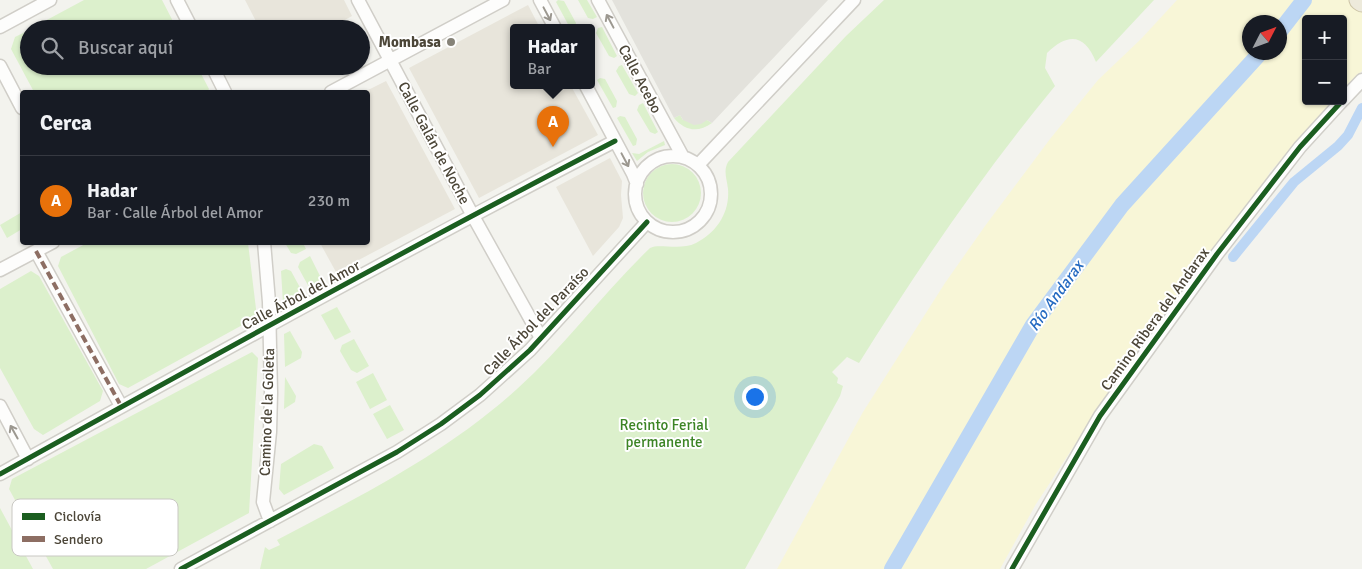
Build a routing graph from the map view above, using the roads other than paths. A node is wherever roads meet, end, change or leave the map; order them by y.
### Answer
1 (50, 0) edge
2 (177, 0) edge
3 (358, 0) edge
4 (503, 0) edge
5 (540, 0) edge
6 (598, 0) edge
7 (854, 0) edge
8 (187, 20) edge
9 (369, 20) edge
10 (370, 22) edge
11 (553, 24) edge
12 (0, 27) edge
13 (390, 60) junction
14 (0, 66) edge
15 (370, 71) edge
16 (216, 75) edge
17 (362, 75) edge
18 (1362, 80) edge
19 (588, 89) edge
20 (224, 90) edge
21 (335, 90) edge
22 (1347, 96) edge
23 (20, 104) edge
24 (1338, 105) edge
25 (615, 141) junction
26 (683, 157) junction
27 (698, 165) junction
28 (637, 184) junction
29 (472, 216) junction
30 (647, 222) junction
31 (48, 245) edge
32 (264, 245) edge
33 (36, 251) junction
34 (0, 270) edge
35 (270, 326) junction
36 (541, 338) junction
37 (0, 406) edge
38 (121, 406) junction
39 (28, 458) junction
40 (0, 474) edge
41 (270, 521) junction
42 (181, 569) edge
43 (1012, 569) edge

1 - 12 street
2 - 8 street
3 - 9 street, Calle Galán de Noche
4 - 13 street
5 -> 11 street
26 -> 6 street, Calle Acebo
7 - 27 street
10 - 13 street, Calle Galán de Noche
13 - 15 street
13 - 29 street, Calle Galán de Noche
14 - 23 street
16 - 20 street
17 - 21 street
18 - 22 street, Camino Ribera del Andarax
19 - 25 street
24 - 43 street, Camino Ribera del Andarax
25 -> 28 street
25 - 29 street, Calle Árbol del Amor
26 - 27 street
26 - 28 street
27 - 30 street
28 - 30 street
29 - 35 street, Calle Árbol del Amor
29 - 36 street, Calle Galán de Noche
30 - 36 street, Calle Árbol del Paraíso
31 - 33 street
32 - 35 street, Camino de la Goleta
33 - 34 street
33 - 38 street
35 - 38 street, Calle Árbol del Amor
35 - 41 street, Camino de la Goleta
36 - 41 street, Calle Árbol del Paraíso
39 -> 37 street
38 - 39 street, Calle Árbol del Amor
39 - 40 street, Calle Árbol del Amor
41 - 42 street, Calle Árbol del Paraíso

